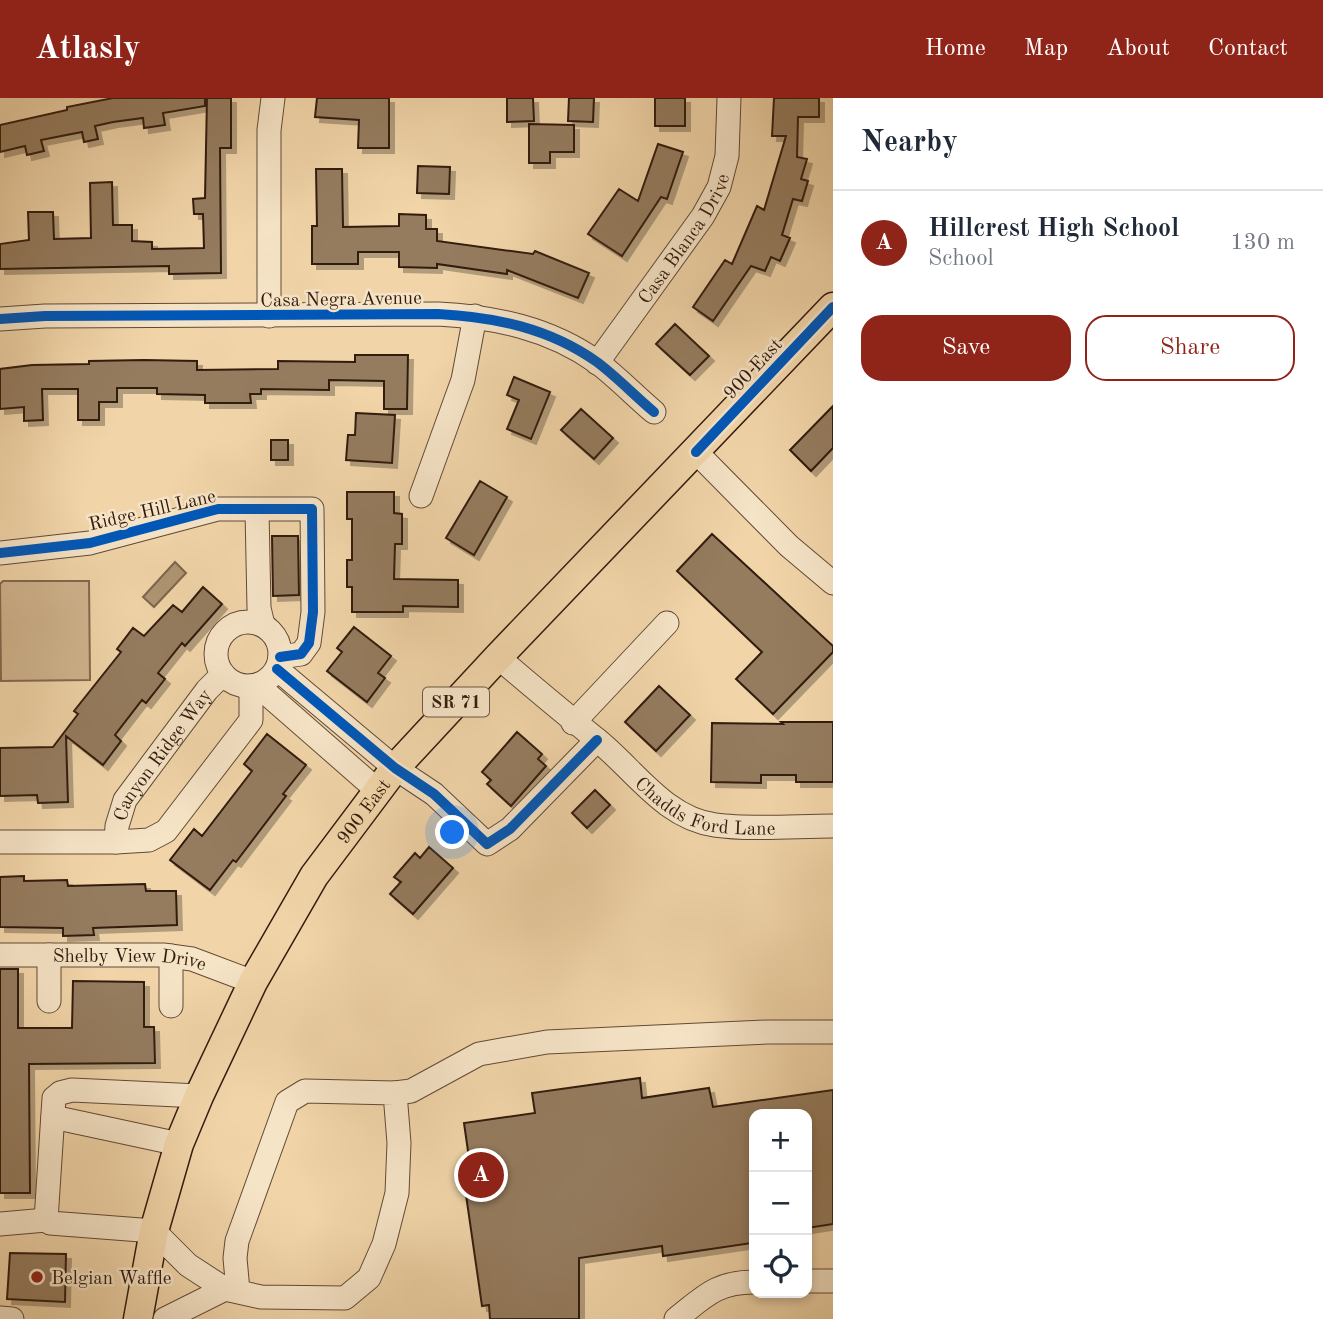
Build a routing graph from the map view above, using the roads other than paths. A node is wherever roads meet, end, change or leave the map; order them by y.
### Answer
1 (273, 98) edge
2 (729, 98) edge
3 (833, 307) edge
4 (269, 316) junction
5 (475, 316) junction
6 (0, 319) edge
7 (597, 363) junction
8 (654, 412) dead end
9 (696, 452) junction
10 (421, 496) dead end
11 (257, 510) junction
12 (0, 553) edge
13 (833, 583) edge
14 (667, 623) dead end
15 (263, 625) junction
16 (498, 657) junction
17 (279, 663) junction
18 (223, 674) junction
19 (254, 685) junction
20 (573, 723) junction
21 (597, 740) junction
22 (395, 768) junction
23 (377, 790) junction
24 (833, 825) edge
25 (0, 842) edge
26 (116, 842) junction
27 (0, 955) edge
28 (49, 955) junction
29 (171, 956) junction
30 (253, 982) junction
31 (49, 1001) dead end
32 (171, 1006) dead end
33 (833, 1032) edge
34 (395, 1093) junction
35 (199, 1096) junction
36 (53, 1117) junction
37 (179, 1144) junction
38 (46, 1220) junction
39 (0, 1224) edge
40 (154, 1231) junction
41 (812, 1281) edge
42 (833, 1281) edge
43 (749, 1282) edge
44 (231, 1290) junction
45 (0, 1318) edge
46 (12, 1319) edge
47 (138, 1319) edge
48 (164, 1319) edge
49 (676, 1319) edge

1 - 4 street
2 - 7 street, Casa Blanca Drive
3 - 9 main road, 900 East / SR 71
4 - 5 street, Casa Negra Avenue
4 - 6 street, Casa Negra Avenue
5 - 7 street, Casa Negra Avenue
5 - 10 street
7 - 8 street, Casa Negra Avenue
9 - 13 street
9 - 16 main road, 900 East / SR 71
11 - 12 street, Ridge Hill Lane
11 - 15 street
11 - 17 street, Ridge Hill Lane
14 - 20 street
15 - 17 street
15 - 18 street, Canyon Ridge Way
16 - 20 street, Chadds Ford Lane
16 - 22 main road, 900 East / SR 71
17 - 19 street
17 - 22 street
18 - 19 street, Canyon Ridge Way
18 - 26 street, Canyon Ridge Way
19 - 23 street, Canyon Ridge Way
19 - 26 street, Canyon Ridge Way
20 - 21 street, Chadds Ford Lane
21 - 22 street
21 - 24 street, Chadds Ford Lane
22 - 23 main road, 900 East / SR 71
23 - 30 main road, 900 East / SR 71
25 - 26 street, Canyon Ridge Way
27 - 28 street, Shelby View Drive
28 - 29 street, Shelby View Drive
28 - 31 street
29 - 30 street, Shelby View Drive
29 - 32 street
30 - 35 main road, 900 East / SR 71
33 - 34 street
34 - 44 street
34 - 44 street
35 - 36 street
35 - 37 main road, 900 East / SR 71
36 - 37 street
36 - 38 street
37 - 40 main road, 900 East / SR 71
38 - 39 street
38 - 40 street
40 - 44 street
40 - 47 main road, 900 East / SR 71
41 - 42 street
43 - 49 street
44 - 48 street
45 - 46 street

